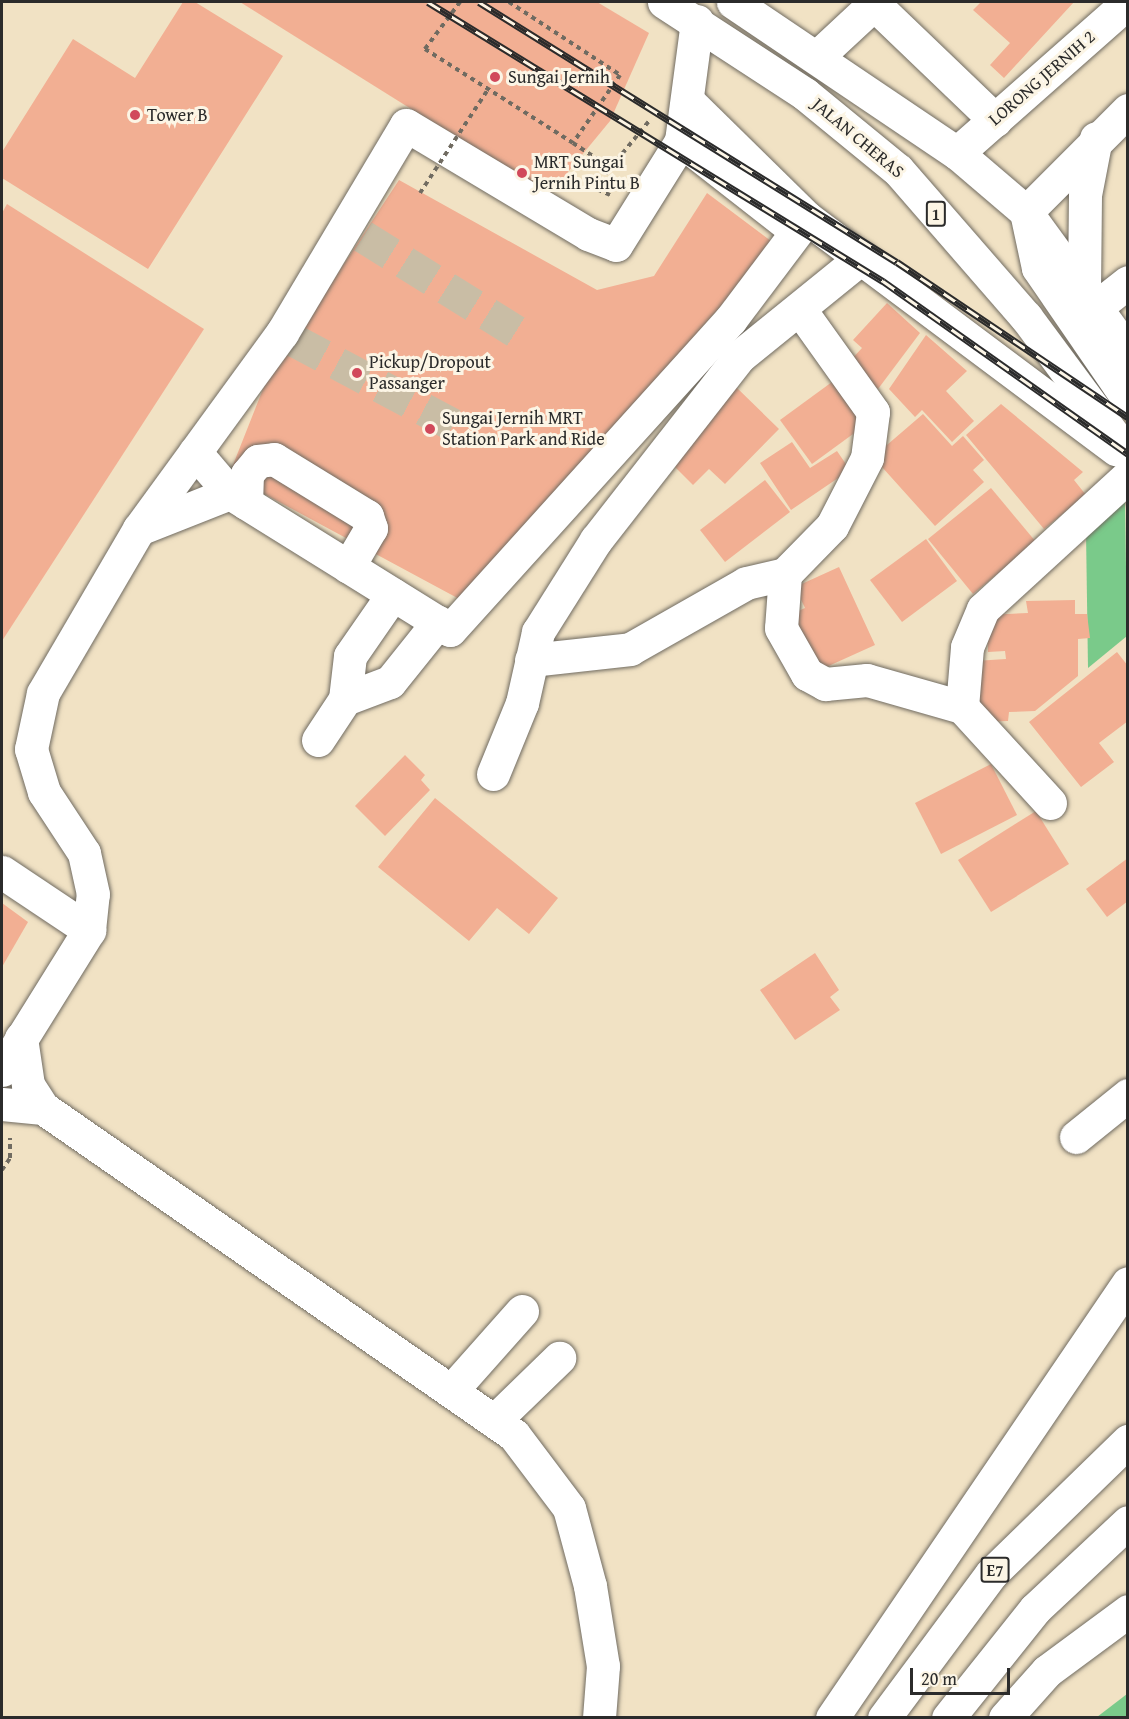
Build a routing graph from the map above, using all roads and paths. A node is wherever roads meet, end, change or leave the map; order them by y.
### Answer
1 (460, 2) edge
2 (510, 2) edge
3 (664, 2) edge
4 (1128, 2) edge
5 (875, 3) edge
6 (742, 4) edge
7 (697, 21) junction
8 (819, 55) junction
9 (489, 88) junction
10 (690, 94) junction
11 (1128, 110) edge
12 (995, 120) junction
13 (1096, 138) junction
14 (681, 141) junction
15 (573, 143) junction
16 (957, 153) junction
17 (611, 168) junction
18 (594, 188) dead end
19 (420, 192) dead end
20 (1026, 212) junction
21 (802, 225) junction
22 (861, 258) junction
23 (1128, 282) edge
24 (1089, 299) junction
25 (801, 311) junction
26 (1128, 351) edge
27 (1128, 399) edge
28 (195, 452) junction
29 (1128, 458) edge
30 (1128, 476) edge
31 (238, 498) junction
32 (139, 529) junction
33 (348, 567) junction
34 (785, 574) junction
35 (393, 594) junction
36 (438, 622) junction
37 (531, 660) junction
38 (345, 699) junction
39 (962, 707) junction
40 (318, 740) dead end
41 (493, 774) dead end
42 (1050, 803) dead end
43 (2, 872) edge
44 (89, 930) junction
45 (21, 1038) junction
46 (2, 1070) edge
47 (1128, 1095) edge
48 (43, 1108) junction
49 (4, 1119) edge
50 (1077, 1137) dead end
51 (2, 1170) edge
52 (1128, 1283) edge
53 (522, 1311) dead end
54 (559, 1358) dead end
55 (451, 1391) junction
56 (494, 1421) junction
57 (1128, 1441) edge
58 (1128, 1522) edge
59 (1128, 1611) edge
60 (599, 1718) edge
61 (832, 1718) edge
62 (884, 1718) edge
63 (948, 1718) edge
64 (1005, 1718) edge

1 - 9 path
2 - 15 path
3 - 7 main road, JALAN CHERAS / 1
4 - 12 main road, LORONG JERNIH 2
5 - 8 main road
5 - 12 main road
6 - 8 main road
7 - 10 main road
7 - 29 main road, JALAN CHERAS / 1
8 - 16 main road
9 - 15 path
9 - 19 path, bridge
10 - 14 main road
10 - 17 path
10 - 21 main road
11 - 13 main road
12 - 16 main road, LORONG JERNIH 2
13 - 20 main road
13 - 24 main road
14 - 21 main road
14 - 28 main road
15 - 17 path
16 - 20 main road
17 - 18 path
20 - 24 main road
20 - 27 main road
21 - 22 main road
21 - 36 main road
22 - 25 main road
22 - 29 main road
23 - 24 main road
24 - 26 main road
25 - 34 main road
25 - 37 main road
28 - 31 main road
28 - 32 main road
30 - 39 main road
31 - 32 main road
31 - 33 main road
31 - 33 main road
32 - 44 main road
33 - 35 main road
34 - 37 main road
34 - 39 main road
35 - 36 main road
35 - 38 main road
36 - 38 main road
37 - 41 main road
38 - 40 main road
39 - 42 main road
43 - 44 main road
44 - 45 main road
45 - 46 main road
45 - 48 main road
47 - 50 main road
48 - 49 main road
48 - 55 main road
49 - 51 path
52 - 61 main road
53 - 55 main road
54 - 56 main road
55 - 56 main road
56 - 60 main road
57 - 62 main road, E7
58 - 63 main road
59 - 64 main road

